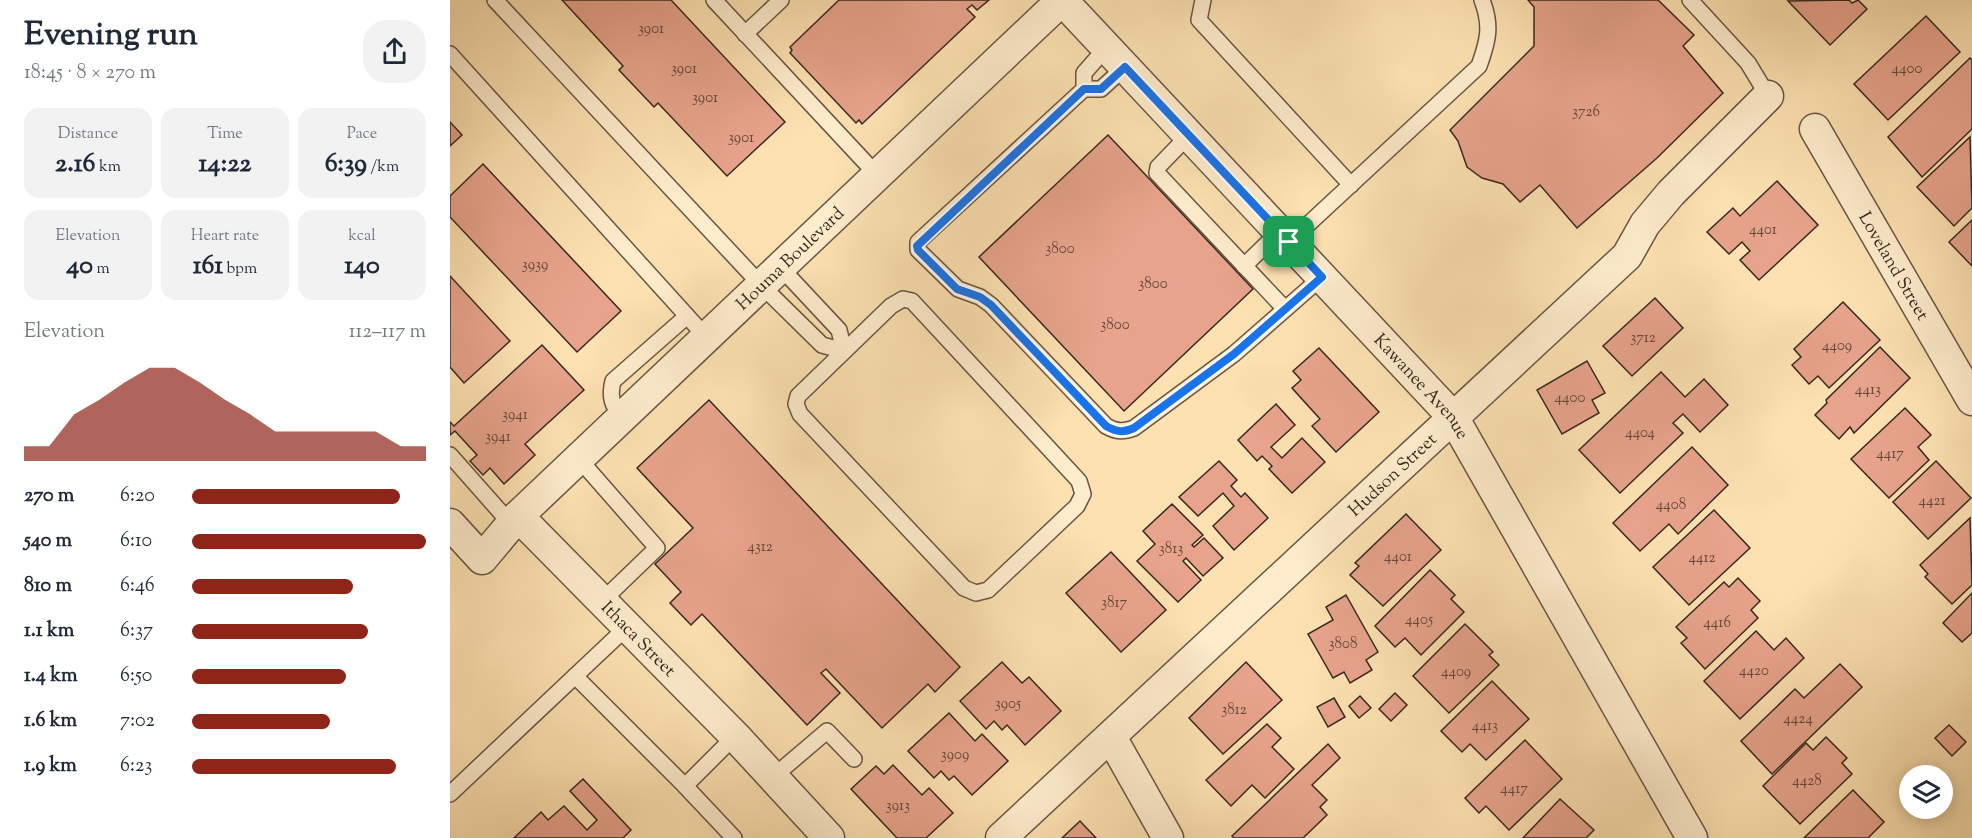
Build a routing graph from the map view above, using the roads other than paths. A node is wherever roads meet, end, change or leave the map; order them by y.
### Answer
1 (496, 0) edge
2 (714, 0) edge
3 (781, 0) edge
4 (1062, 0) edge
5 (1203, 0) edge
6 (1482, 0) edge
7 (1690, 0) edge
8 (746, 34) junction
9 (450, 54) edge
10 (1116, 57) junction
11 (1084, 89) junction
12 (1768, 96) joint
13 (1815, 129) dead end
14 (1189, 135) junction
15 (878, 176) junction
16 (1351, 185) junction
17 (1284, 237) junction
18 (1244, 266) junction
19 (772, 277) junction
20 (1322, 277) junction
21 (1285, 309) junction
22 (687, 316) junction
23 (707, 338) junction
24 (844, 351) junction
25 (1972, 400) edge
26 (1453, 417) junction
27 (622, 418) junction
28 (450, 455) edge
29 (579, 459) junction
30 (514, 520) junction
31 (450, 525) edge
32 (602, 601) junction
33 (627, 627) junction
34 (575, 676) junction
35 (735, 736) junction
36 (1111, 737) junction
37 (854, 759) dead end
38 (773, 777) junction
39 (685, 786) junction
40 (450, 794) edge
41 (734, 838) edge
42 (829, 838) edge
43 (1001, 838) edge
44 (1168, 838) edge
45 (1692, 838) edge

1 - 19 lane
2 - 8 lane
3 - 8 lane
4 - 10 street, Kawanee Avenue
4 - 15 street, Houma Boulevard
5 - 16 lane
6 - 16 lane
7 - 12 lane
8 - 15 lane
9 - 22 lane
10 - 11 lane
10 - 11 lane
10 - 14 street, Kawanee Avenue
11 - 21 lane
12 - 26 street, Hudson Street
13 - 25 street, Loveland Street
14 - 17 street, Kawanee Avenue
14 - 18 lane
15 - 19 street, Houma Boulevard
16 - 17 lane
17 - 18 lane
17 - 20 street, Kawanee Avenue
18 - 21 lane
19 - 23 street, Houma Boulevard
19 - 24 lane
19 - 24 lane
20 - 21 lane
20 - 26 street, Kawanee Avenue
22 - 23 lane
22 - 27 lane
23 - 27 street, Houma Boulevard
24 - 24 lane
26 - 36 street, Hudson Street
26 - 45 street, Kawanee Avenue
27 - 29 street, Houma Boulevard
28 - 30 lane
29 - 30 street, Houma Boulevard
29 - 32 lane
30 - 31 street
30 - 32 street, Ithaca Street
32 - 33 street, Ithaca Street
33 - 34 lane
33 - 35 street, Ithaca Street
34 - 39 lane
34 - 40 lane
35 - 38 street, Ithaca Street
35 - 39 lane
36 - 43 street, Hudson Street
36 - 44 street
37 - 38 lane
38 - 42 street, Ithaca Street
39 - 41 lane

